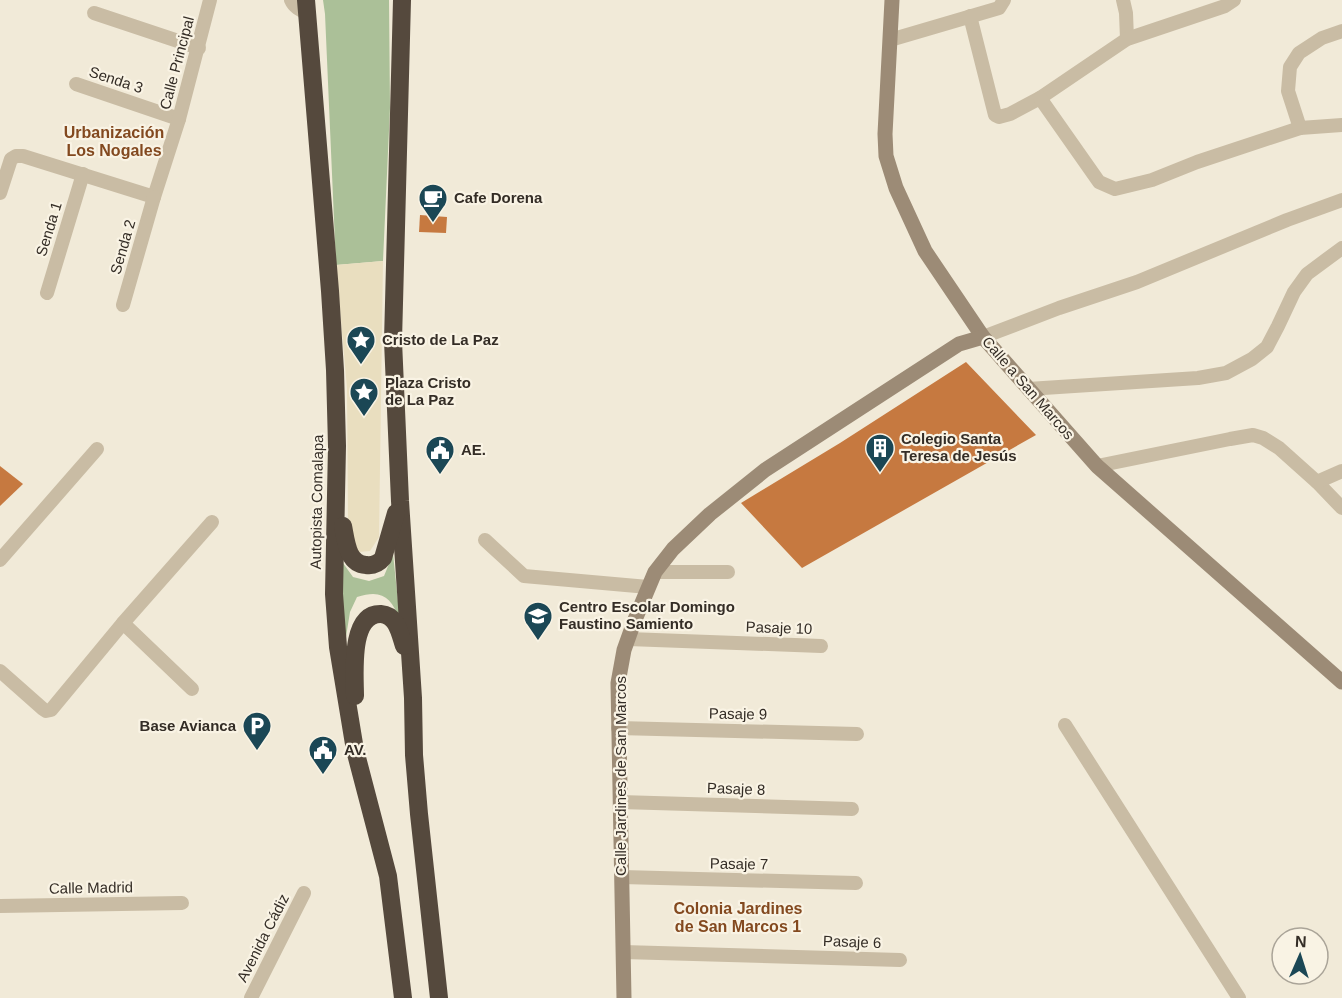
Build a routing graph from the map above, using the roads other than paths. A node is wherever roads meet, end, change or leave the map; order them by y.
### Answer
1 (210, 0) edge
2 (291, 0) edge
3 (402, 0) edge
4 (892, 0) edge
5 (1004, 0) edge
6 (1123, 0) edge
7 (1234, 0) edge
8 (306, 7) edge
9 (94, 13) dead end
10 (970, 16) junction
11 (1342, 31) edge
12 (1126, 39) junction
13 (890, 40) junction
14 (199, 48) junction
15 (76, 84) dead end
16 (1040, 98) junction
17 (179, 118) junction
18 (1342, 125) edge
19 (1300, 128) junction
20 (83, 174) junction
21 (0, 193) edge
22 (154, 197) junction
23 (1342, 200) edge
24 (1342, 248) edge
25 (47, 293) dead end
26 (123, 305) dead end
27 (983, 337) junction
28 (1029, 390) junction
29 (97, 449) dead end
30 (1097, 466) junction
31 (1342, 471) edge
32 (1317, 482) junction
33 (336, 489) junction
34 (400, 501) junction
35 (1342, 508) edge
36 (212, 522) dead end
37 (485, 540) dead end
38 (0, 560) edge
39 (655, 572) junction
40 (728, 572) dead end
41 (648, 587) junction
42 (123, 623) junction
43 (628, 639) junction
44 (821, 646) dead end
45 (0, 672) edge
46 (1342, 682) edge
47 (192, 689) dead end
48 (412, 698) junction
49 (1065, 725) dead end
50 (618, 728) junction
51 (857, 734) dead end
52 (355, 750) junction
53 (620, 802) junction
54 (852, 809) dead end
55 (622, 877) junction
56 (856, 883) dead end
57 (304, 893) dead end
58 (182, 903) dead end
59 (0, 906) edge
60 (623, 952) junction
61 (900, 960) dead end
62 (251, 998) edge
63 (403, 998) edge
64 (439, 998) edge
65 (624, 998) edge
66 (1239, 998) edge

1 - 14 street, Calle Principal
2 - 8 street
3 - 34 highway
4 - 13 main road, Calle a San Marcos
5 - 10 street
6 - 12 street
7 - 12 street
8 - 33 highway, Autopista Comalapa
9 - 14 street
10 - 13 street
10 - 16 street
11 - 19 street
12 - 16 street
13 - 27 main road, Calle a San Marcos
14 - 17 street, Calle Principal
15 - 17 street, Senda 3
16 - 19 street
17 - 22 street, Calle Principal
18 - 19 street
20 - 21 street
20 - 22 street
20 - 25 street, Senda 1
22 - 26 street, Senda 2
23 - 27 street
24 - 28 street
27 - 28 main road, Calle a San Marcos
27 - 39 main road, Calle Jardines de San Marcos
28 - 30 main road, Calle a San Marcos
29 - 38 street
30 - 32 street
30 - 46 main road, Calle a San Marcos
31 - 32 street
32 - 35 street
33 - 34 highway
33 - 52 highway, Autopista Comalapa
34 - 48 highway
36 - 42 street
37 - 41 street
39 - 40 street
39 - 41 main road, Calle Jardines de San Marcos
41 - 43 main road, Calle Jardines de San Marcos
42 - 45 street
42 - 47 street
43 - 44 street, Pasaje 10
43 - 50 main road, Calle Jardines de San Marcos
48 - 52 highway
48 - 64 highway
49 - 66 street
50 - 51 street, Pasaje 9
50 - 53 main road, Calle Jardines de San Marcos
52 - 63 highway, Autopista Comalapa
53 - 54 street, Pasaje 8
53 - 55 main road, Calle Jardines de San Marcos
55 - 56 street, Pasaje 7
55 - 60 main road, Calle Jardines de San Marcos
57 - 62 street, Avenida Cádiz
58 - 59 street, Calle Madrid
60 - 61 street, Pasaje 6
60 - 65 main road, Calle Jardines de San Marcos

